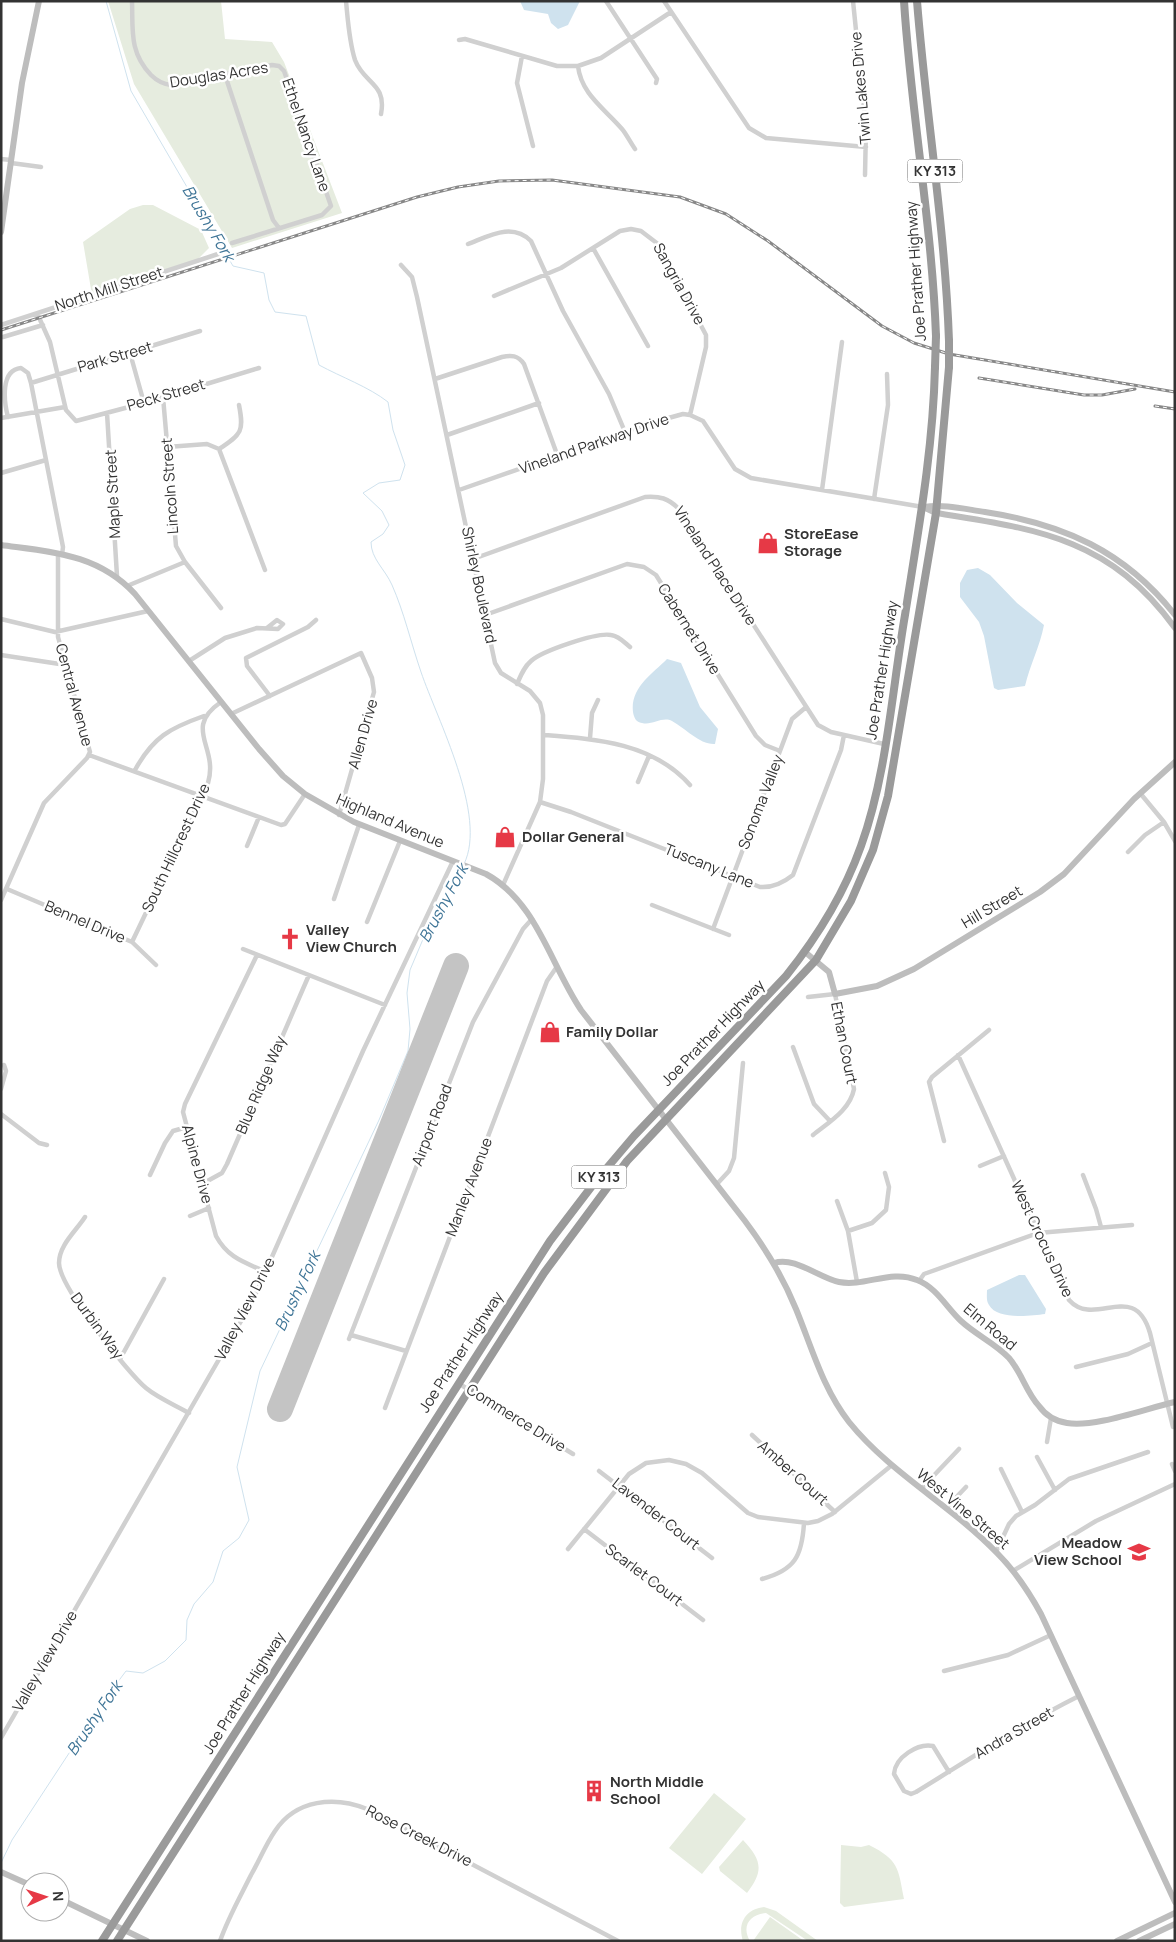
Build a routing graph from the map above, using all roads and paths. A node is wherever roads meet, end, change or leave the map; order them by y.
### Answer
1 (39, 1) edge
2 (132, 1) edge
3 (346, 1) edge
4 (606, 1) edge
5 (664, 1) edge
6 (853, 1) edge
7 (904, 1) edge
8 (917, 1) edge
9 (671, 12) junction
10 (630, 38) junction
11 (459, 40) dead end
12 (522, 56) junction
13 (279, 66) joint
14 (578, 66) junction
15 (225, 75) junction
16 (656, 83) dead end
17 (381, 114) dead end
18 (533, 146) dead end
19 (866, 147) junction
20 (635, 149) dead end
21 (1, 159) edge
22 (11, 162) junction
23 (41, 167) dead end
24 (865, 176) dead end
25 (4, 197) edge
26 (279, 228) junction
27 (1, 232) edge
28 (232, 243) dead end
29 (468, 244) dead end
30 (593, 248) junction
31 (218, 254) dead end
32 (401, 265) dead end
33 (547, 273) junction
34 (494, 296) dead end
35 (37, 313) junction
36 (1, 325) edge
37 (43, 325) junction
38 (200, 331) dead end
39 (3, 338) dead end
40 (842, 342) dead end
41 (648, 346) dead end
42 (130, 353) junction
43 (259, 368) dead end
44 (58, 373) junction
45 (887, 374) dead end
46 (435, 379) junction
47 (31, 383) junction
48 (163, 397) junction
49 (144, 403) junction
50 (239, 404) dead end
51 (539, 404) junction
52 (65, 407) junction
53 (37, 411) junction
54 (108, 413) junction
55 (690, 415) junction
56 (8, 417) junction
57 (1, 418) edge
58 (625, 432) junction
59 (447, 435) junction
60 (167, 447) junction
61 (219, 449) junction
62 (558, 457) junction
63 (46, 460) junction
64 (1, 473) edge
65 (459, 490) junction
66 (822, 490) junction
67 (874, 498) junction
68 (923, 507) junction
69 (936, 509) junction
70 (1, 545) edge
71 (60, 554) junction
72 (473, 559) junction
73 (185, 562) junction
74 (265, 570) dead end
75 (117, 576) junction
76 (127, 586) junction
77 (221, 608) dead end
78 (148, 611) junction
79 (485, 615) junction
80 (1175, 615) edge
81 (1, 619) edge
82 (316, 620) dead end
83 (266, 628) dead end
84 (1175, 628) edge
85 (58, 632) junction
86 (630, 648) dead end
87 (1, 654) edge
88 (188, 661) junction
89 (66, 665) junction
90 (517, 684) junction
91 (270, 696) junction
92 (598, 700) dead end
93 (221, 702) junction
94 (805, 708) junction
95 (231, 714) junction
96 (204, 716) junction
97 (544, 735) junction
98 (844, 735) junction
99 (590, 738) junction
100 (884, 744) junction
101 (780, 751) junction
102 (89, 755) junction
103 (650, 756) junction
104 (1175, 762) edge
105 (135, 770) junction
106 (638, 782) dead end
107 (690, 785) dead end
108 (304, 794) junction
109 (1140, 794) junction
110 (202, 796) junction
111 (540, 802) junction
112 (338, 815) junction
113 (260, 817) junction
114 (1164, 822) junction
115 (360, 825) junction
116 (400, 841) junction
117 (1175, 841) edge
118 (247, 846) dead end
119 (1128, 852) dead end
120 (455, 862) junction
121 (733, 876) junction
122 (503, 885) junction
123 (7, 888) junction
124 (334, 899) dead end
125 (1, 900) edge
126 (652, 906) dead end
127 (532, 919) junction
128 (367, 922) dead end
129 (713, 929) junction
130 (729, 935) dead end
131 (132, 942) junction
132 (243, 949) dead end
133 (805, 952) junction
134 (257, 955) junction
135 (816, 960) junction
136 (156, 965) dead end
137 (556, 968) junction
138 (309, 975) junction
139 (835, 994) junction
140 (808, 997) dead end
141 (385, 1005) junction
142 (988, 1030) dead end
143 (793, 1047) dead end
144 (958, 1055) junction
145 (743, 1063) dead end
146 (4, 1065) dead end
147 (1, 1089) edge
148 (658, 1110) junction
149 (1, 1114) edge
150 (666, 1120) junction
151 (830, 1121) junction
152 (187, 1127) junction
153 (813, 1135) dead end
154 (944, 1140) dead end
155 (47, 1146) dead end
156 (1004, 1156) junction
157 (980, 1166) dead end
158 (885, 1173) dead end
159 (150, 1175) dead end
160 (1083, 1175) dead end
161 (202, 1184) junction
162 (717, 1184) junction
163 (837, 1201) dead end
164 (208, 1208) junction
165 (190, 1216) dead end
166 (85, 1217) dead end
167 (1132, 1225) dead end
168 (1100, 1227) junction
169 (848, 1231) junction
170 (1038, 1234) junction
171 (774, 1263) junction
172 (266, 1272) junction
173 (164, 1279) dead end
174 (919, 1281) junction
175 (857, 1282) junction
176 (1152, 1343) junction
177 (406, 1351) junction
178 (120, 1359) junction
179 (1076, 1367) dead end
180 (458, 1382) junction
181 (468, 1389) junction
182 (1175, 1402) edge
183 (1167, 1404) junction
184 (385, 1408) dead end
185 (189, 1412) junction
186 (1051, 1418) junction
187 (1173, 1427) dead end
188 (752, 1435) dead end
189 (1047, 1442) dead end
190 (959, 1449) dead end
191 (1148, 1452) dead end
192 (573, 1454) dead end
193 (1037, 1457) dead end
194 (1172, 1464) dead end
195 (892, 1465) junction
196 (1001, 1469) dead end
197 (600, 1470) dead end
198 (1175, 1471) edge
199 (1175, 1484) edge
200 (619, 1486) junction
201 (966, 1487) dead end
202 (922, 1489) junction
203 (1055, 1490) junction
204 (946, 1508) junction
205 (835, 1512) junction
206 (1022, 1512) junction
207 (804, 1523) junction
208 (584, 1529) junction
209 (568, 1549) dead end
210 (996, 1552) junction
211 (712, 1558) dead end
212 (1014, 1571) junction
213 (762, 1579) dead end
214 (703, 1620) dead end
215 (1051, 1635) junction
216 (944, 1671) dead end
217 (1079, 1696) junction
218 (1, 1738) edge
219 (949, 1772) junction
220 (1, 1872) edge
221 (20, 1881) edge
222 (1175, 1902) edge
223 (70, 1904) edge
224 (1175, 1913) edge
225 (113, 1924) junction
226 (1175, 1924) edge
227 (124, 1930) junction
228 (102, 1941) edge
229 (116, 1941) edge
230 (147, 1941) edge
231 (220, 1941) edge
232 (618, 1941) edge
233 (1117, 1941) edge
234 (1139, 1941) edge

1 - 22 main road
2 - 15 street, Douglas Acres
3 - 17 street
4 - 10 street
5 - 9 street
6 - 19 street, Twin Lakes Drive
7 - 68 highway, Joe Prather Highway / KY 313, bridge
8 - 69 highway, Joe Prather Highway / KY 313, bridge
9 - 10 street
9 - 19 street
10 - 14 street
10 - 16 street
11 - 12 street
12 - 14 street
12 - 18 street
13 - 15 street, Douglas Acres
13 - 26 street, Ethel Nancy Lane
14 - 20 street
15 - 26 street
19 - 24 street, Twin Lakes Drive
21 - 22 street
22 - 23 street
22 - 25 main road
25 - 27 main road
26 - 28 street
29 - 33 street
30 - 33 street, Sangria Drive
30 - 41 street
30 - 55 street, Sangria Drive
31 - 35 street, North Mill Street
32 - 46 street, Shirley Boulevard
33 - 34 street, Sangria Drive
33 - 58 street
35 - 36 street, North Mill Street
35 - 37 street
37 - 39 street, North Mill Street
37 - 44 street
38 - 42 street, Park Street
40 - 66 street
42 - 44 street, Park Street
42 - 49 street
43 - 48 street, Peck Street
44 - 47 street, Park Street
44 - 52 street
45 - 67 street
46 - 51 street
46 - 59 street, Shirley Boulevard
47 - 53 street, Central Avenue
47 - 56 street
48 - 49 street, Peck Street
48 - 60 street, Lincoln Street
49 - 54 street, Peck Street
50 - 61 street
51 - 59 street
51 - 62 street
52 - 53 street
52 - 54 street, Peck Street
53 - 56 street
53 - 63 street, Central Avenue
54 - 75 street, Maple Street
55 - 58 street, Vineland Parkway Drive
55 - 66 street, Vineland Parkway Drive
56 - 57 street
58 - 62 street, Vineland Parkway Drive
59 - 65 street, Shirley Boulevard
60 - 61 street
60 - 73 street, Lincoln Street
61 - 74 street
62 - 65 street, Vineland Parkway Drive
63 - 64 street
63 - 71 street, Central Avenue
65 - 72 street, Shirley Boulevard
66 - 67 street, Vineland Parkway Drive
67 - 68 street, Vineland Parkway Drive
68 - 69 main road
68 - 100 highway, Joe Prather Highway / KY 313
69 - 80 main road
69 - 84 main road
69 - 135 highway, Joe Prather Highway / KY 313
70 - 71 main road, Highland Avenue
71 - 75 main road, Highland Avenue
71 - 85 street, Central Avenue
72 - 79 street, Shirley Boulevard
72 - 94 street, Vineland Place Drive
73 - 76 street
73 - 77 street, Lincoln Street
75 - 76 main road, Highland Avenue
76 - 78 main road, Highland Avenue
78 - 85 street
78 - 88 main road, Highland Avenue
79 - 90 street, Shirley Boulevard
79 - 101 street, Cabernet Drive
81 - 85 street
82 - 91 street
83 - 88 street
85 - 89 street, Central Avenue
86 - 90 street
87 - 89 street
88 - 93 main road, Highland Avenue
89 - 102 street, Central Avenue
90 - 97 street, Shirley Boulevard
91 - 95 street
91 - 112 street, Allen Drive
92 - 99 street
93 - 95 main road, Highland Avenue
93 - 96 street
94 - 98 street, Vineland Place Drive
94 - 101 street, Sonoma Valley
95 - 108 main road, Highland Avenue
96 - 105 street
96 - 110 street, South Hillcrest Drive
97 - 99 street
97 - 111 street, Shirley Boulevard
98 - 100 street, Vineland Place Drive
98 - 121 street, Tuscany Lane
99 - 103 street
100 - 133 highway, Joe Prather Highway / KY 313
101 - 121 street, Sonoma Valley
102 - 105 street
102 - 123 street, Central Avenue
103 - 106 street
103 - 107 street
104 - 109 main road, Hill Street
105 - 110 street
108 - 112 main road, Highland Avenue
108 - 113 street
109 - 114 street
109 - 139 main road, Hill Street
110 - 113 street
110 - 131 street, South Hillcrest Drive
111 - 121 street, Tuscany Lane
111 - 122 street, Shirley Boulevard
112 - 115 main road, Highland Avenue
113 - 118 street
114 - 117 street
114 - 119 street
115 - 116 main road, Highland Avenue
115 - 124 street
116 - 120 main road, Highland Avenue
116 - 128 street
120 - 122 main road, Highland Avenue
120 - 141 street, Valley View Drive
121 - 129 street, Sonoma Valley
122 - 127 main road, Highland Avenue
123 - 125 street, Central Avenue
123 - 131 street, Bennel Drive
126 - 129 street
127 - 137 main road, Highland Avenue
127 - 177 street, Airport Road
129 - 130 street
131 - 136 street, Bennel Drive
132 - 134 street
133 - 135 main road
133 - 148 highway, Joe Prather Highway / KY 313
134 - 138 street
134 - 152 street, Alpine Drive
135 - 139 main road
135 - 150 highway, Joe Prather Highway / KY 313
137 - 148 main road, Highland Avenue
137 - 177 street, Manley Avenue
138 - 141 street
138 - 161 street, Blue Ridge Way
139 - 140 street
139 - 151 street, Ethan Court
141 - 172 street, Valley View Drive
142 - 144 street
143 - 151 street
144 - 154 street
144 - 156 street, West Crocus Drive
145 - 162 street
146 - 147 street
148 - 150 main road, Highland Avenue
148 - 180 highway, Joe Prather Highway / KY 313
149 - 155 street
150 - 162 main road, Highland Avenue
150 - 181 highway, Joe Prather Highway / KY 313
151 - 153 street, Ethan Court
152 - 159 street
152 - 161 street, Alpine Drive
156 - 157 street
156 - 170 street, West Crocus Drive
158 - 169 street
160 - 168 street
161 - 164 street, Alpine Drive
162 - 171 main road, West Vine Street
163 - 169 street
164 - 165 street
164 - 172 street, Alpine Drive
166 - 178 street, Durbin Way
167 - 168 street
168 - 170 street
169 - 175 street
170 - 174 street
170 - 176 street, West Crocus Drive
171 - 175 main road, Elm Road
171 - 195 main road, West Vine Street
172 - 185 street, Valley View Drive
173 - 178 street
174 - 175 main road, Elm Road
174 - 186 main road, Elm Road
176 - 179 street
176 - 183 street, West Crocus Drive
177 - 184 street, Manley Avenue
178 - 185 street, Durbin Way
180 - 181 street, Commerce Drive
180 - 225 highway, Joe Prather Highway / KY 313
181 - 192 street, Commerce Drive
181 - 227 highway, Joe Prather Highway / KY 313
182 - 183 main road
183 - 186 main road
183 - 187 street, West Crocus Drive
185 - 218 street, Valley View Drive
186 - 189 street
188 - 205 street, Amber Court
190 - 202 street
191 - 203 street
193 - 203 street
194 - 198 street
195 - 202 main road, West Vine Street
195 - 205 street
196 - 206 street
197 - 200 street, Lavender Court
199 - 212 street
200 - 207 street
200 - 208 street
200 - 211 street, Lavender Court
201 - 204 street
202 - 204 main road, West Vine Street
203 - 206 street
204 - 210 main road, West Vine Street
205 - 207 street
206 - 210 street
207 - 213 street
208 - 209 street
208 - 214 street, Scarlet Court
210 - 212 main road, West Vine Street
212 - 215 main road, West Vine Street
215 - 216 street
215 - 217 main road, West Vine Street
217 - 219 street, Andra Street
217 - 222 main road, West Vine Street
219 - 219 street, Andra Street
220 - 221 main road
223 - 225 main road
224 - 233 main road
225 - 227 main road
225 - 228 highway, Joe Prather Highway / KY 313
226 - 234 main road
227 - 229 highway, Joe Prather Highway / KY 313
227 - 230 main road
231 - 232 street, Rose Creek Drive

